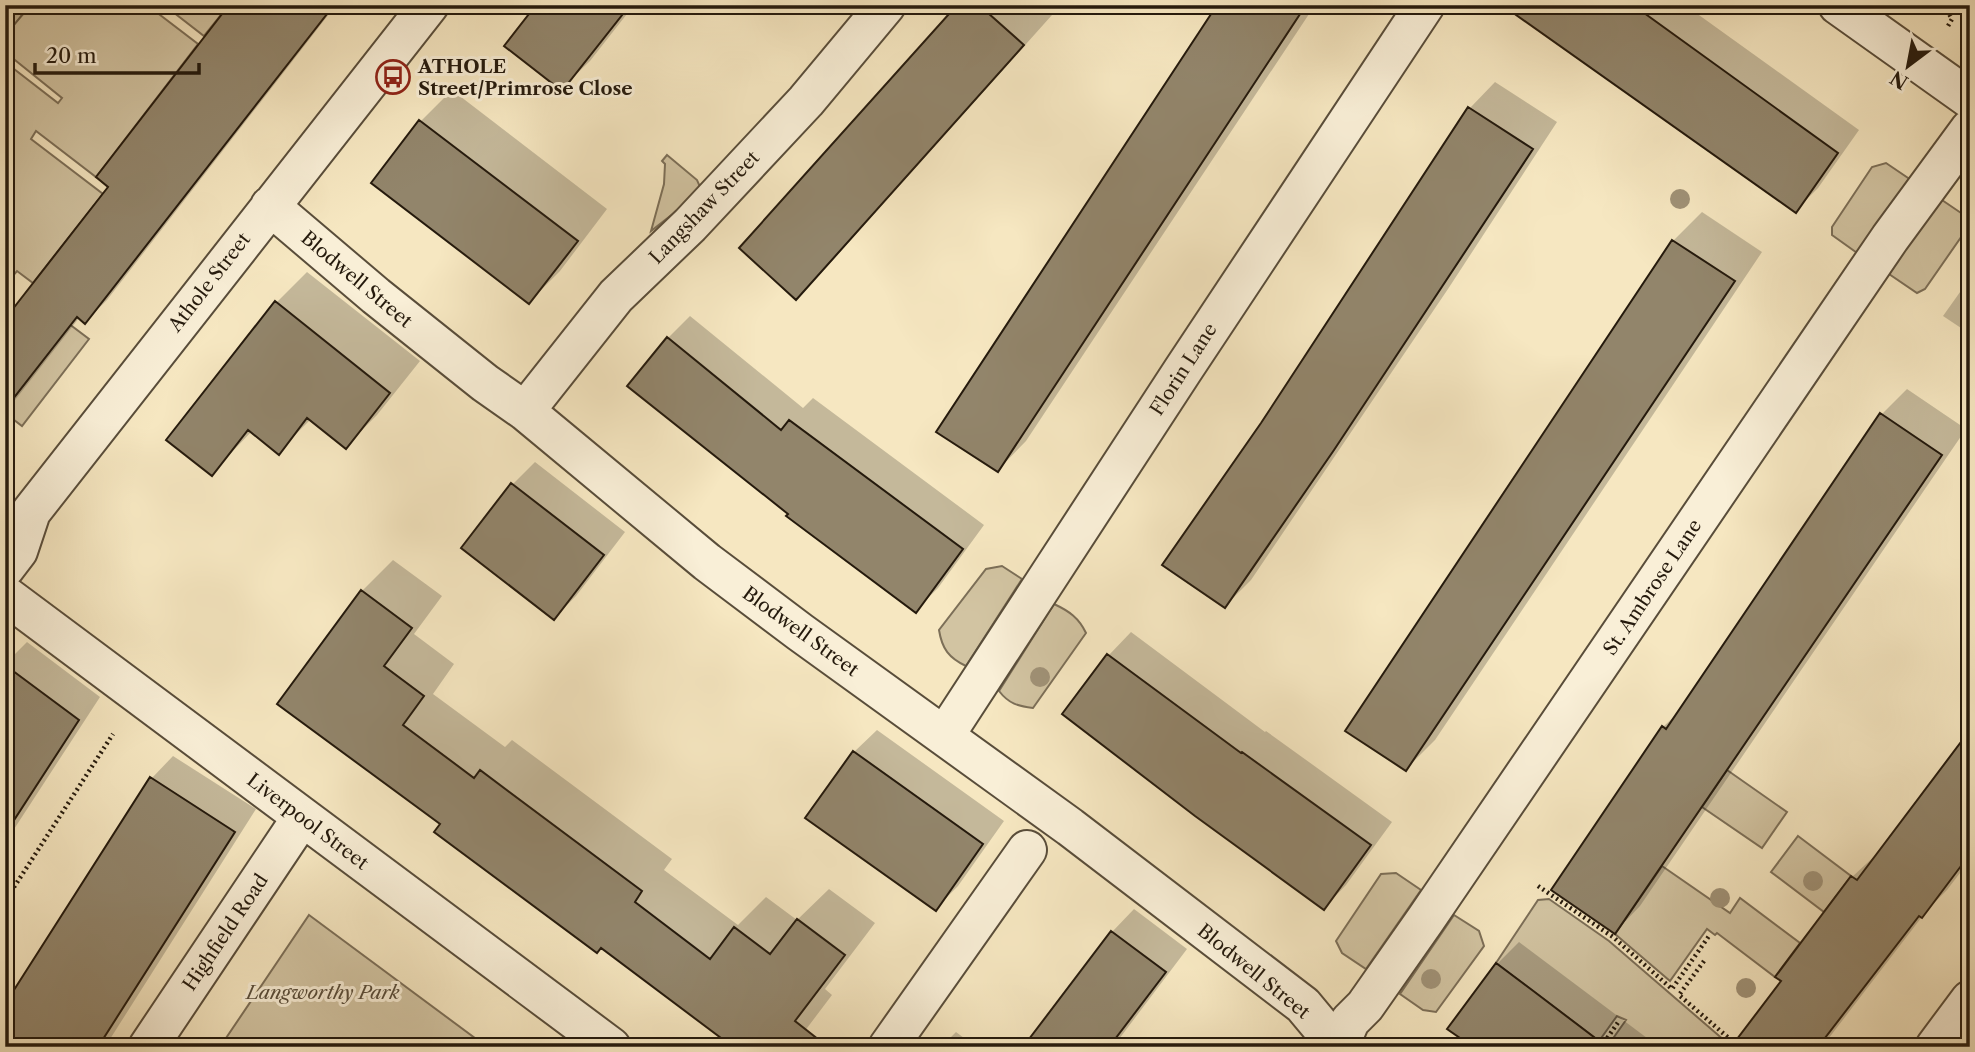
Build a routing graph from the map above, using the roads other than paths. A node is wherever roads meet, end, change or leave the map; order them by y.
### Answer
1 (429, 5) edge
2 (886, 5) edge
3 (1425, 5) edge
4 (1838, 5) edge
5 (1970, 99) edge
6 (1970, 129) edge
7 (270, 206) junction
8 (525, 411) junction
9 (5, 568) edge
10 (5, 595) edge
11 (945, 735) junction
12 (302, 817) junction
13 (1027, 850) dead end
14 (1970, 1000) edge
15 (148, 1047) edge
16 (611, 1047) edge
17 (888, 1047) edge
18 (1339, 1047) edge
19 (1934, 1047) edge

1 - 7 street, Athole Street
2 - 8 street, Langshaw Street
3 - 11 street, Florin Lane
4 - 5 street
6 - 18 street, St. Ambrose Lane
7 - 8 street, Blodwell Street
7 - 9 street, Athole Street
8 - 11 street, Blodwell Street
10 - 12 street, Liverpool Street
11 - 18 street, Blodwell Street
12 - 15 street, Highfield Road
12 - 16 street, Liverpool Street
13 - 17 street
14 - 19 street

